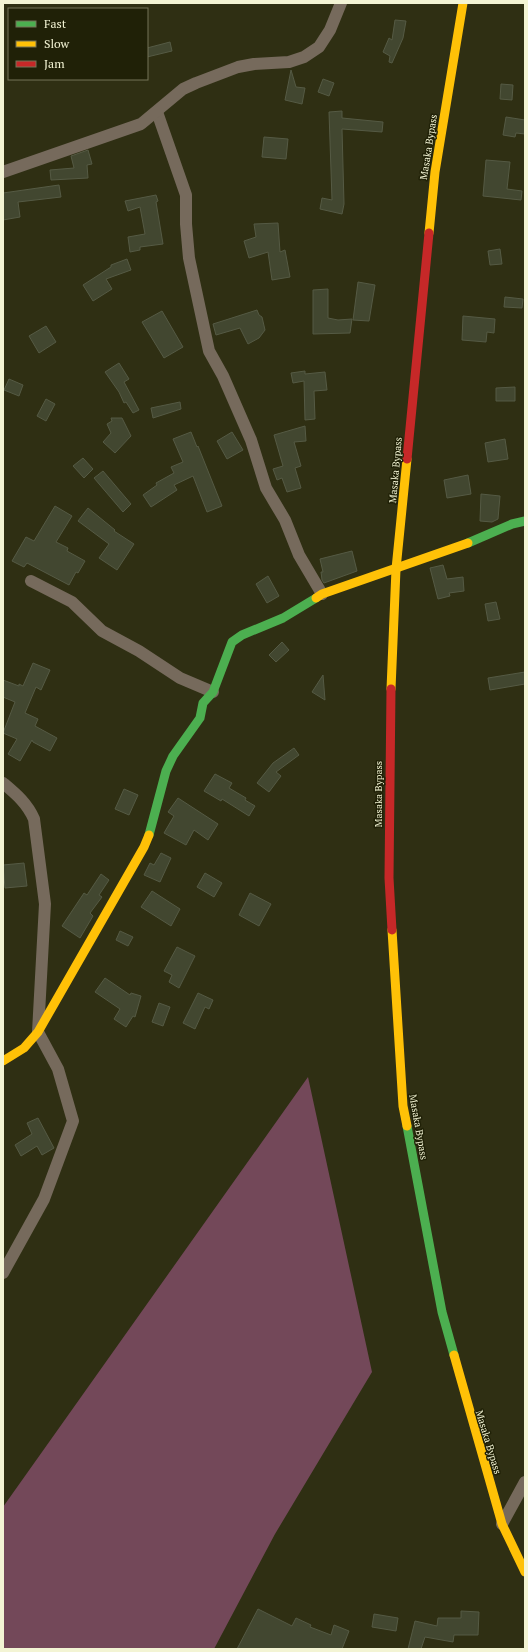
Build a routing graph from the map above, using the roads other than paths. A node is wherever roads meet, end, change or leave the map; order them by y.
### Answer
1 (341, 3) edge
2 (463, 3) edge
3 (158, 112) junction
4 (3, 172) edge
5 (525, 521) edge
6 (396, 569) junction
7 (31, 581) dead end
8 (322, 594) junction
9 (213, 692) junction
10 (3, 783) edge
11 (38, 1032) junction
12 (3, 1061) edge
13 (3, 1273) edge
14 (525, 1482) edge
15 (502, 1524) junction
16 (525, 1572) edge

1 - 3 street
2 - 6 main road, Masaka Bypass
3 - 4 street
3 - 8 street
5 - 6 main road
6 - 8 main road
6 - 15 main road, Masaka Bypass
7 - 9 street
8 - 9 main road
9 - 11 main road
10 - 11 street
11 - 12 main road
11 - 13 street
14 - 15 street
15 - 16 main road, Masaka Bypass

